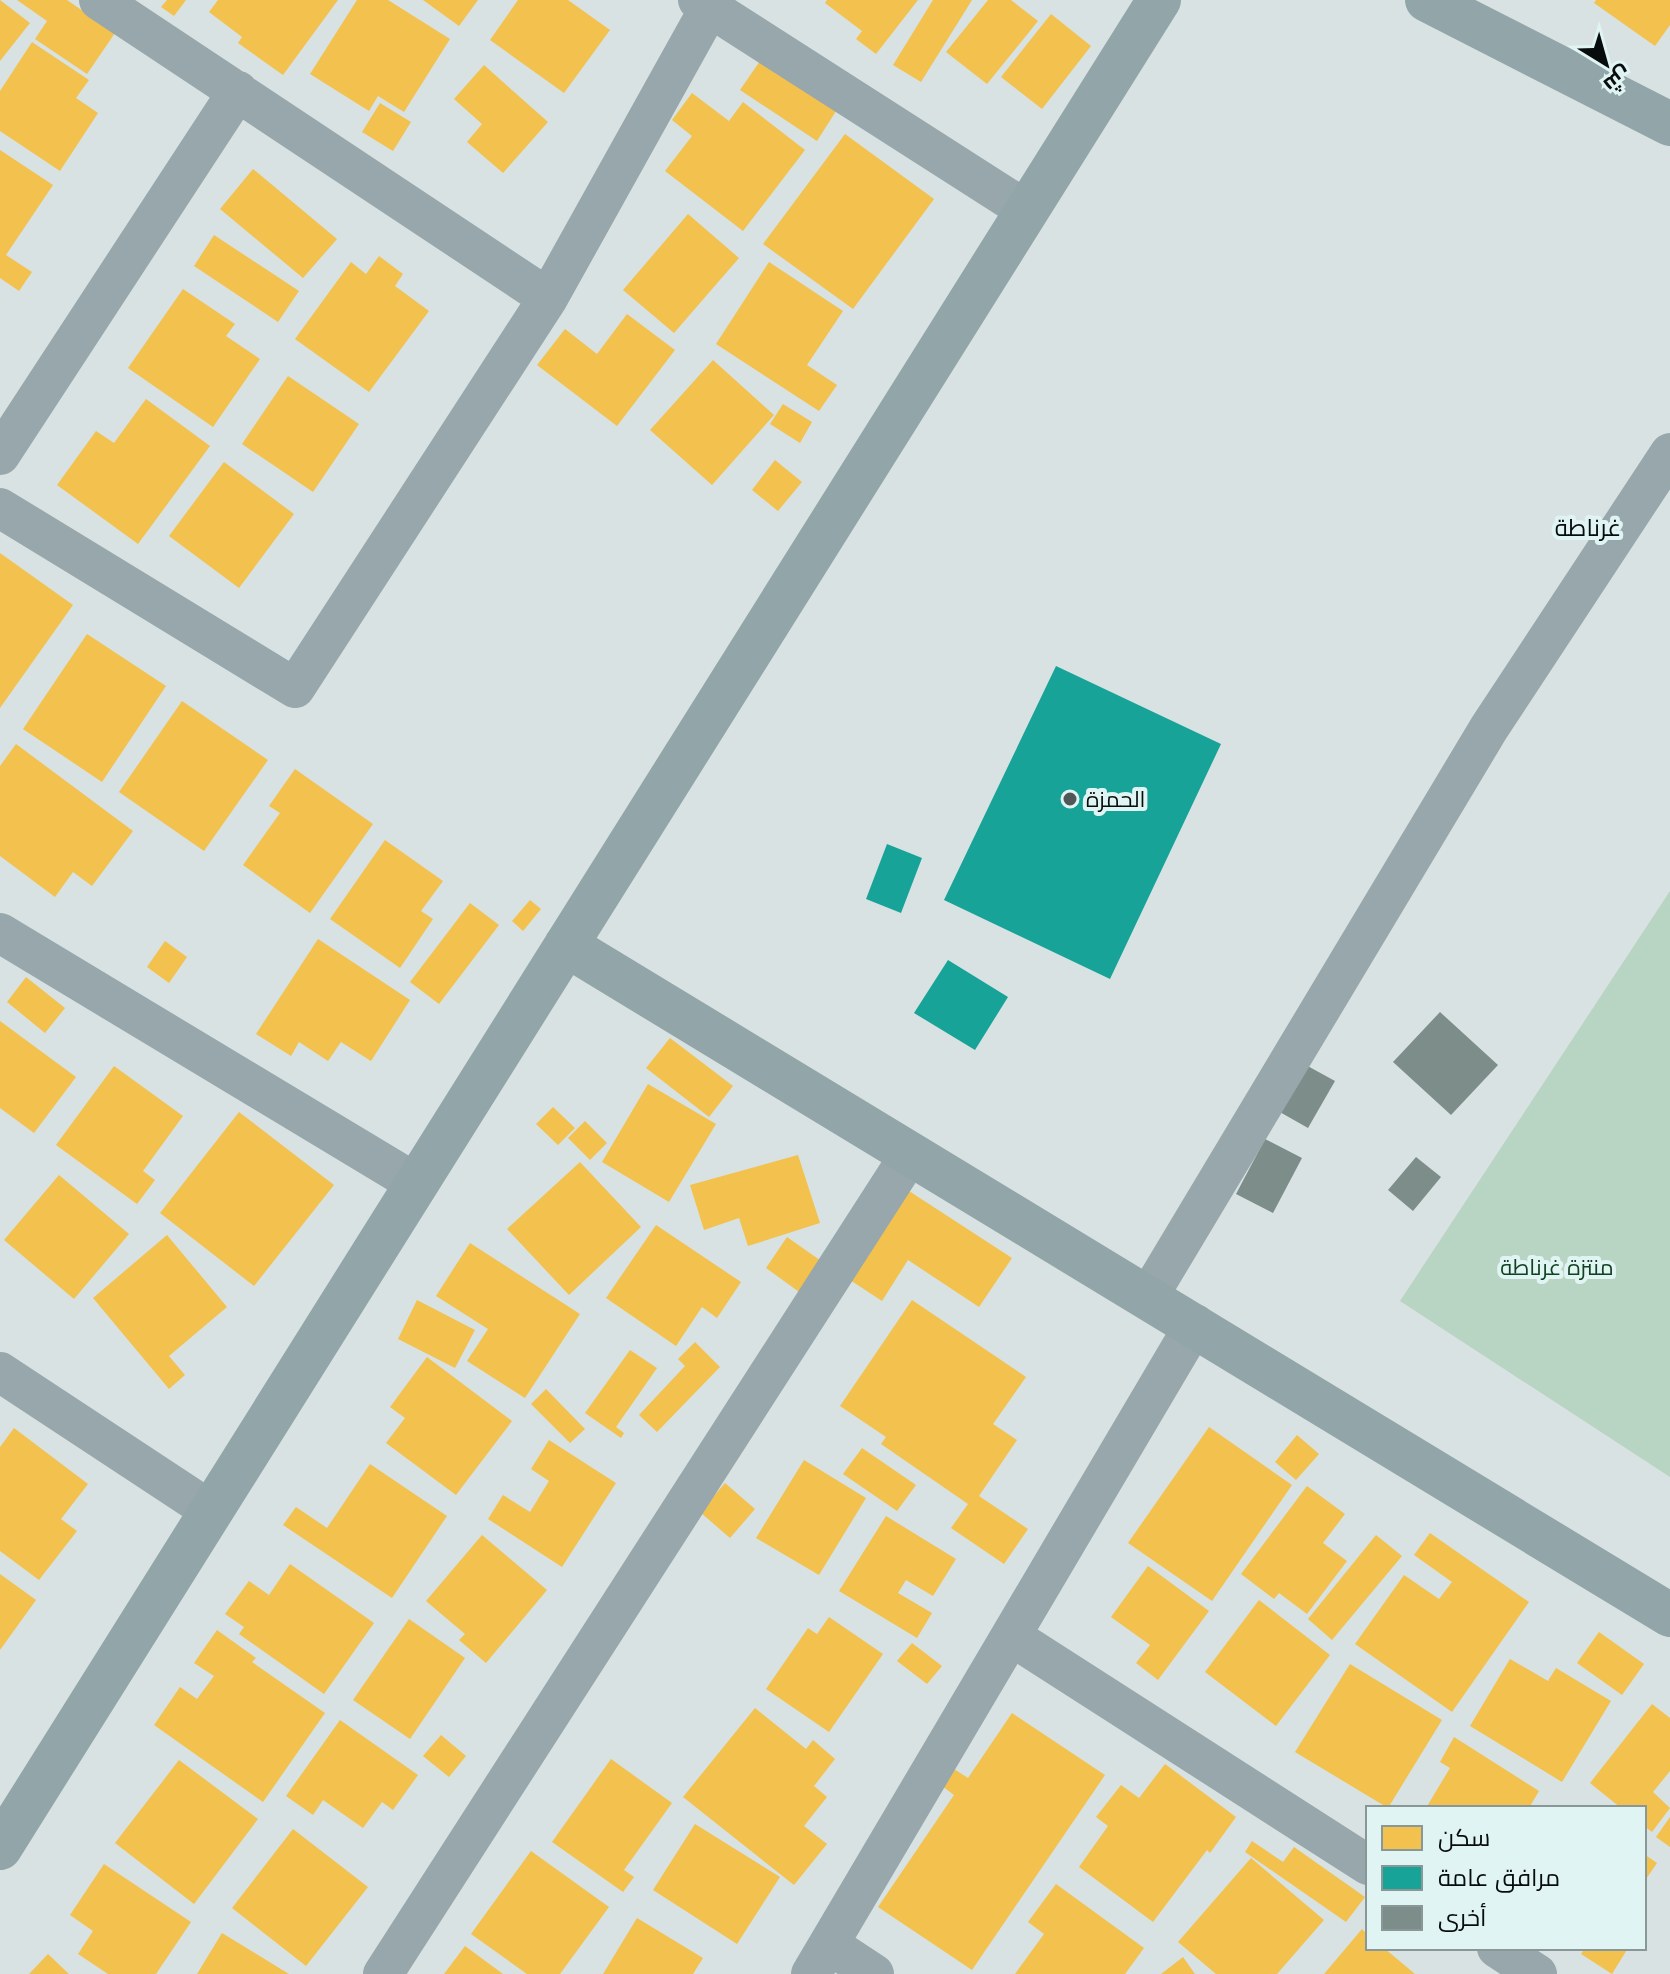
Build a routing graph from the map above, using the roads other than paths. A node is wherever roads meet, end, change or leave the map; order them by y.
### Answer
1 (99, 0) edge
2 (1159, 0) edge
3 (1427, 0) edge
4 (704, 4) edge
5 (238, 91) junction
6 (1670, 124) edge
7 (1026, 210) junction
8 (548, 298) junction
9 (1670, 453) edge
10 (0, 455) edge
11 (0, 508) edge
12 (0, 933) edge
13 (566, 945) junction
14 (909, 1156) junction
15 (417, 1184) junction
16 (1148, 1297) junction
17 (1195, 1324) junction
18 (0, 1372) edge
19 (211, 1511) junction
20 (1670, 1615) edge
21 (1011, 1636) junction
22 (0, 1848) edge
23 (1366, 1864) edge
24 (1500, 1950) edge
25 (820, 1960) edge
26 (383, 1974) edge
27 (874, 1974) edge
28 (1537, 1974) edge

1 - 5 street
2 - 7 street
3 - 6 street
4 - 7 street
4 - 8 street
5 - 8 street
5 - 10 street
7 - 13 street
8 - 11 street
9 - 16 street
12 - 15 street
13 - 14 street
13 - 15 street
14 - 16 street
14 - 26 street
15 - 19 street
16 - 17 street
17 - 20 street
17 - 21 street
18 - 19 street
19 - 22 street
21 - 23 street
21 - 25 street
24 - 28 street
25 - 27 street

